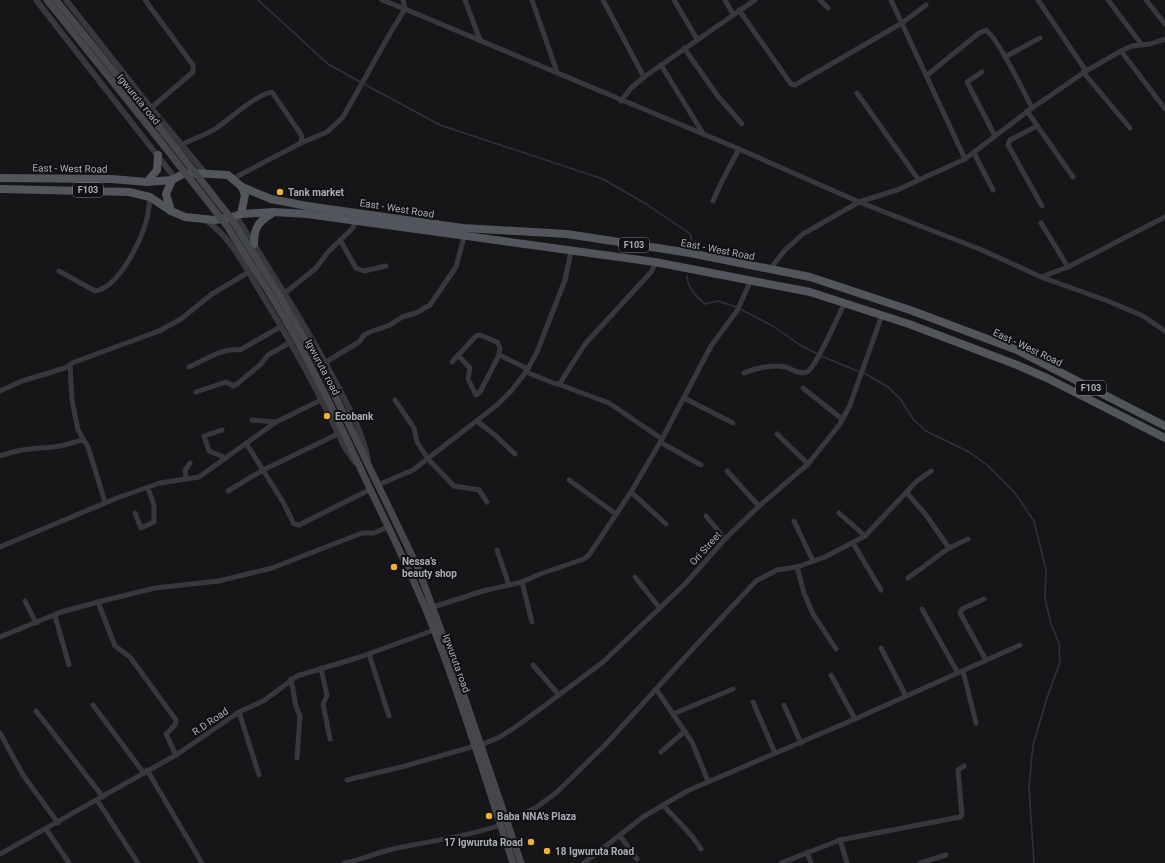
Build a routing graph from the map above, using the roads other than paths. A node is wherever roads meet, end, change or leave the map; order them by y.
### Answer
1 (36, 0) edge
2 (47, 0) edge
3 (56, 0) edge
4 (66, 0) edge
5 (145, 0) edge
6 (382, 0) edge
7 (404, 0) edge
8 (465, 0) edge
9 (532, 0) edge
10 (603, 0) edge
11 (674, 0) edge
12 (726, 0) edge
13 (756, 0) edge
14 (820, 0) edge
15 (891, 0) edge
16 (1038, 0) edge
17 (1108, 0) edge
18 (1146, 0) edge
19 (747, 2) edge
20 (926, 4) dead end
21 (828, 8) dead end
22 (405, 9) junction
23 (738, 10) junction
24 (733, 14) junction
25 (902, 23) junction
26 (1165, 24) edge
27 (1040, 38) dead end
28 (696, 39) junction
29 (1165, 39) edge
30 (480, 40) junction
31 (1142, 45) junction
32 (684, 48) junction
33 (1121, 50) junction
34 (1005, 57) junction
35 (661, 65) junction
36 (557, 72) junction
37 (982, 72) dead end
38 (1085, 72) junction
39 (926, 76) junction
40 (644, 77) junction
41 (857, 93) dead end
42 (621, 101) junction
43 (151, 108) junction
44 (1165, 109) edge
45 (1030, 110) junction
46 (742, 124) dead end
47 (1037, 126) junction
48 (1130, 128) dead end
49 (160, 135) junction
50 (704, 136) junction
51 (995, 136) junction
52 (301, 143) junction
53 (182, 145) junction
54 (739, 150) junction
55 (974, 153) junction
56 (158, 155) junction
57 (965, 159) junction
58 (205, 173) junction
59 (1073, 177) dead end
60 (0, 178) edge
61 (14, 178) junction
62 (234, 178) junction
63 (174, 179) junction
64 (918, 179) junction
65 (147, 182) junction
66 (242, 187) junction
67 (15, 188) junction
68 (0, 189) edge
69 (993, 190) dead end
70 (150, 197) junction
71 (714, 201) dead end
72 (858, 202) junction
73 (1042, 206) dead end
74 (171, 211) junction
75 (273, 212) junction
76 (238, 215) junction
77 (1165, 217) edge
78 (403, 219) junction
79 (206, 220) junction
80 (354, 220) junction
81 (1041, 223) dead end
82 (404, 228) junction
83 (464, 237) junction
84 (340, 240) junction
85 (254, 244) junction
86 (571, 251) junction
87 (655, 262) junction
88 (386, 266) dead end
89 (1068, 266) junction
90 (770, 269) junction
91 (59, 271) dead end
92 (248, 272) junction
93 (1041, 277) junction
94 (752, 280) junction
95 (273, 292) junction
96 (285, 293) junction
97 (845, 302) junction
98 (882, 315) junction
99 (282, 326) junction
100 (1165, 331) edge
101 (291, 342) junction
102 (458, 355) junction
103 (499, 355) junction
104 (326, 362) junction
105 (452, 362) dead end
106 (70, 365) junction
107 (189, 367) dead end
108 (527, 370) junction
109 (744, 373) dead end
110 (557, 384) junction
111 (803, 388) dead end
112 (0, 391) edge
113 (196, 392) dead end
114 (684, 398) junction
115 (321, 400) junction
116 (395, 400) dead end
117 (1146, 417) junction
118 (842, 419) junction
119 (252, 420) dead end
120 (477, 421) junction
121 (276, 422) junction
122 (733, 423) dead end
123 (1141, 425) junction
124 (1165, 426) edge
125 (222, 430) dead end
126 (338, 434) junction
127 (777, 434) dead end
128 (1165, 438) edge
129 (82, 440) junction
130 (661, 441) junction
131 (246, 443) junction
132 (515, 454) dead end
133 (0, 456) edge
134 (226, 458) junction
135 (428, 459) junction
136 (190, 463) dead end
137 (808, 464) junction
138 (370, 466) junction
139 (701, 466) dead end
140 (263, 470) junction
141 (362, 471) junction
142 (727, 471) dead end
143 (931, 471) dead end
144 (186, 478) junction
145 (569, 480) dead end
146 (378, 485) junction
147 (148, 488) junction
148 (371, 489) junction
149 (228, 491) dead end
150 (631, 492) junction
151 (907, 493) junction
152 (105, 502) junction
153 (487, 502) dead end
154 (759, 506) junction
155 (135, 513) dead end
156 (839, 513) dead end
157 (616, 514) junction
158 (706, 516) dead end
159 (794, 521) dead end
160 (666, 524) dead end
161 (388, 527) junction
162 (865, 536) junction
163 (725, 539) junction
164 (968, 539) dead end
165 (853, 543) junction
166 (0, 547) edge
167 (949, 548) junction
168 (497, 550) dead end
169 (813, 561) junction
170 (797, 567) junction
171 (635, 577) dead end
172 (908, 578) dead end
173 (522, 582) junction
174 (509, 586) junction
175 (881, 590) dead end
176 (984, 599) dead end
177 (25, 601) dead end
178 (98, 602) junction
179 (433, 607) junction
180 (659, 607) junction
181 (922, 608) dead end
182 (55, 616) junction
183 (36, 622) junction
184 (532, 622) dead end
185 (438, 628) junction
186 (0, 637) edge
187 (1020, 645) dead end
188 (881, 648) dead end
189 (836, 649) dead end
190 (369, 654) junction
191 (986, 660) junction
192 (69, 665) dead end
193 (533, 665) dead end
194 (321, 668) junction
195 (963, 670) junction
196 (958, 673) junction
197 (831, 674) dead end
198 (291, 679) junction
199 (656, 689) junction
200 (733, 690) dead end
201 (559, 695) junction
202 (906, 696) junction
203 (753, 702) dead end
204 (93, 705) dead end
205 (784, 705) dead end
206 (36, 711) dead end
207 (239, 712) junction
208 (673, 714) junction
209 (388, 716) dead end
210 (855, 719) junction
211 (976, 723) dead end
212 (685, 731) junction
213 (0, 733) edge
214 (330, 739) dead end
215 (801, 743) junction
216 (478, 746) junction
217 (661, 752) dead end
218 (775, 753) junction
219 (176, 755) junction
220 (297, 758) dead end
221 (964, 766) dead end
222 (145, 771) junction
223 (259, 775) dead end
224 (347, 780) dead end
225 (708, 781) junction
226 (103, 797) junction
227 (97, 800) junction
228 (663, 805) junction
229 (58, 823) junction
230 (504, 823) junction
231 (46, 829) junction
232 (620, 836) junction
233 (840, 840) junction
234 (701, 849) dead end
235 (807, 852) junction
236 (0, 854) edge
237 (946, 855) dead end
238 (637, 859) dead end
239 (68, 863) edge
240 (138, 863) edge
241 (202, 863) edge
242 (344, 863) edge
243 (513, 863) edge
244 (521, 863) edge
245 (584, 863) edge
246 (781, 863) edge
247 (810, 863) edge
248 (847, 863) edge
249 (920, 863) edge

1 - 56 street
2 - 49 main road, Igwuruta road
3 - 49 main road, Igwuruta road
4 - 43 street
5 - 43 street
6 - 22 street
7 - 22 street
8 - 30 street
9 - 36 street
10 - 40 street
11 - 28 street
12 - 24 street
13 - 19 street
14 - 21 street
15 - 25 street
16 - 38 street
17 - 31 street
18 - 26 street
19 - 23 street
20 - 25 street
22 - 30 street
22 - 52 street
23 - 24 street
23 - 25 street
24 - 28 street
25 - 39 street
27 - 34 street
28 - 32 street
29 - 31 street
30 - 36 street
31 - 33 street
32 - 35 street
32 - 46 street
33 - 38 street
33 - 44 street
34 - 39 street
34 - 45 street
35 - 40 street
35 - 50 street
36 - 42 street
37 - 51 street
38 - 45 street
38 - 48 street
39 - 57 street
40 - 42 street
41 - 64 street
42 - 50 street
43 - 53 street
45 - 47 street
45 - 51 street
47 - 59 street
47 - 73 street
49 - 95 main road, Igwuruta road, bridge
50 - 54 street
51 - 55 street
52 - 53 street
52 - 62 street
53 - 58 street
54 - 71 street
54 - 72 street
55 - 57 street
55 - 69 street
56 - 63 street
56 - 65 main road
57 - 64 street
58 - 62 main road, East - West Road
58 - 63 main road, East - West Road
60 - 61 main road, East - West Road / F103
61 - 65 main road, East - West Road / F103
61 - 67 main road
62 - 66 main road
63 - 65 main road, East - West Road / F103
63 - 74 main road
64 - 72 street
66 - 76 main road
66 - 78 main road, East - West Road / F103
67 - 68 main road, F103
67 - 70 main road, F103
70 - 74 main road, F103
70 - 91 street
72 - 90 street
72 - 93 street
74 - 79 main road
75 - 76 main road, East - West Road / F103
75 - 80 main road, East - West Road / F103
75 - 85 main road
76 - 79 main road
76 - 85 street
77 - 89 street
78 - 82 main road
78 - 90 main road, East - West Road / F103
79 - 92 street
80 - 82 main road, East - West Road / F103
80 - 84 street
81 - 89 street
82 - 83 main road, East - West Road / F103
83 - 86 main road, East - West Road / F103
83 - 104 street
84 - 88 street
84 - 96 street
85 - 96 street
86 - 87 main road, East - West Road / F103
86 - 108 street
87 - 94 main road, East - West Road / F103
87 - 110 street
89 - 93 street
90 - 117 main road, East - West Road / F103
92 - 99 street
92 - 106 street
93 - 100 street
94 - 97 main road, East - West Road / F103
94 - 114 street
95 - 138 main road, Igwuruta road
95 - 141 main road, Igwuruta road
96 - 104 street
97 - 98 main road, East - West Road / F103
97 - 109 street
98 - 118 street, Ori Street
98 - 123 main road, East - West Road / F103
99 - 101 street
99 - 107 street
101 - 113 street
101 - 115 street
102 - 103 street
102 - 103 street
102 - 105 street
103 - 108 street
104 - 138 street
106 - 112 street
106 - 129 street
108 - 110 street
108 - 120 street
110 - 130 street
111 - 118 street
114 - 122 street
114 - 130 street
115 - 121 street
115 - 126 street
116 - 135 street
117 - 123 main road
117 - 124 main road, East - West Road / F103
118 - 137 street, Ori Street
119 - 121 street
120 - 132 street
120 - 135 street
121 - 131 street
123 - 128 main road, East - West Road / F103
125 - 134 street
126 - 140 street
126 - 141 street
127 - 137 street
129 - 133 street
129 - 152 street
130 - 139 street
130 - 150 street
131 - 134 street
131 - 140 street
134 - 144 street
135 - 146 street
135 - 153 street
136 - 144 street
137 - 154 street, Ori Street
138 - 146 main road, Igwuruta road
140 - 148 street
140 - 149 street
141 - 148 main road, Igwuruta road
142 - 154 street
143 - 151 street
144 - 147 street
145 - 157 street
146 - 179 main road, Igwuruta road
147 - 152 street
147 - 155 street
148 - 161 main road, Igwuruta road
150 - 157 street
150 - 160 street
151 - 162 street
151 - 167 street
152 - 166 street
154 - 163 street, Ori Street
156 - 162 street
157 - 173 street
158 - 163 street
159 - 169 street
161 - 178 street
161 - 185 main road, Igwuruta road
162 - 165 street
163 - 180 street, Ori Street
164 - 167 street
165 - 169 street
165 - 175 street
167 - 172 street
168 - 174 street
169 - 170 street
170 - 189 street
170 - 199 street
171 - 180 street
173 - 174 street
173 - 184 street
174 - 179 street
176 - 191 street
177 - 183 street
178 - 182 street
178 - 219 street
179 - 185 main road, Igwuruta road
180 - 201 street, Ori Street
181 - 196 street
182 - 183 street
182 - 192 street
183 - 186 street
185 - 190 street, R.D Road
185 - 216 main road, Igwuruta road
187 - 191 street
188 - 202 street
190 - 194 street, R.D Road
190 - 209 street
191 - 195 street
193 - 201 street
194 - 198 street, R.D Road
194 - 214 street
195 - 196 street
195 - 211 street
196 - 202 street
197 - 210 street
198 - 207 street, R.D Road
198 - 220 street
199 - 208 street
199 - 230 street
200 - 208 street
201 - 216 street, Ori Street
202 - 210 street
203 - 218 street
204 - 222 street
205 - 215 street
206 - 226 street
207 - 219 street, R.D Road
207 - 223 street
208 - 212 street
210 - 215 street
212 - 217 street
212 - 225 street
213 - 229 street
215 - 218 street
216 - 224 street, Ori Street
216 - 230 main road, Igwuruta road
218 - 225 street
219 - 222 street, R.D Road
221 - 233 street
222 - 226 street, R.D Road
222 - 241 street
225 - 228 street
226 - 227 street, R.D Road
227 - 229 street, R.D Road
227 - 240 street
228 - 232 street
228 - 234 street
229 - 231 street, R.D Road
230 - 242 street
230 - 243 main road, Igwuruta road
230 - 244 main road, Igwuruta road
231 - 236 street, R.D Road
231 - 239 street
232 - 238 street
232 - 245 street
233 - 235 street
233 - 248 street
235 - 246 street
235 - 247 street
237 - 249 street

